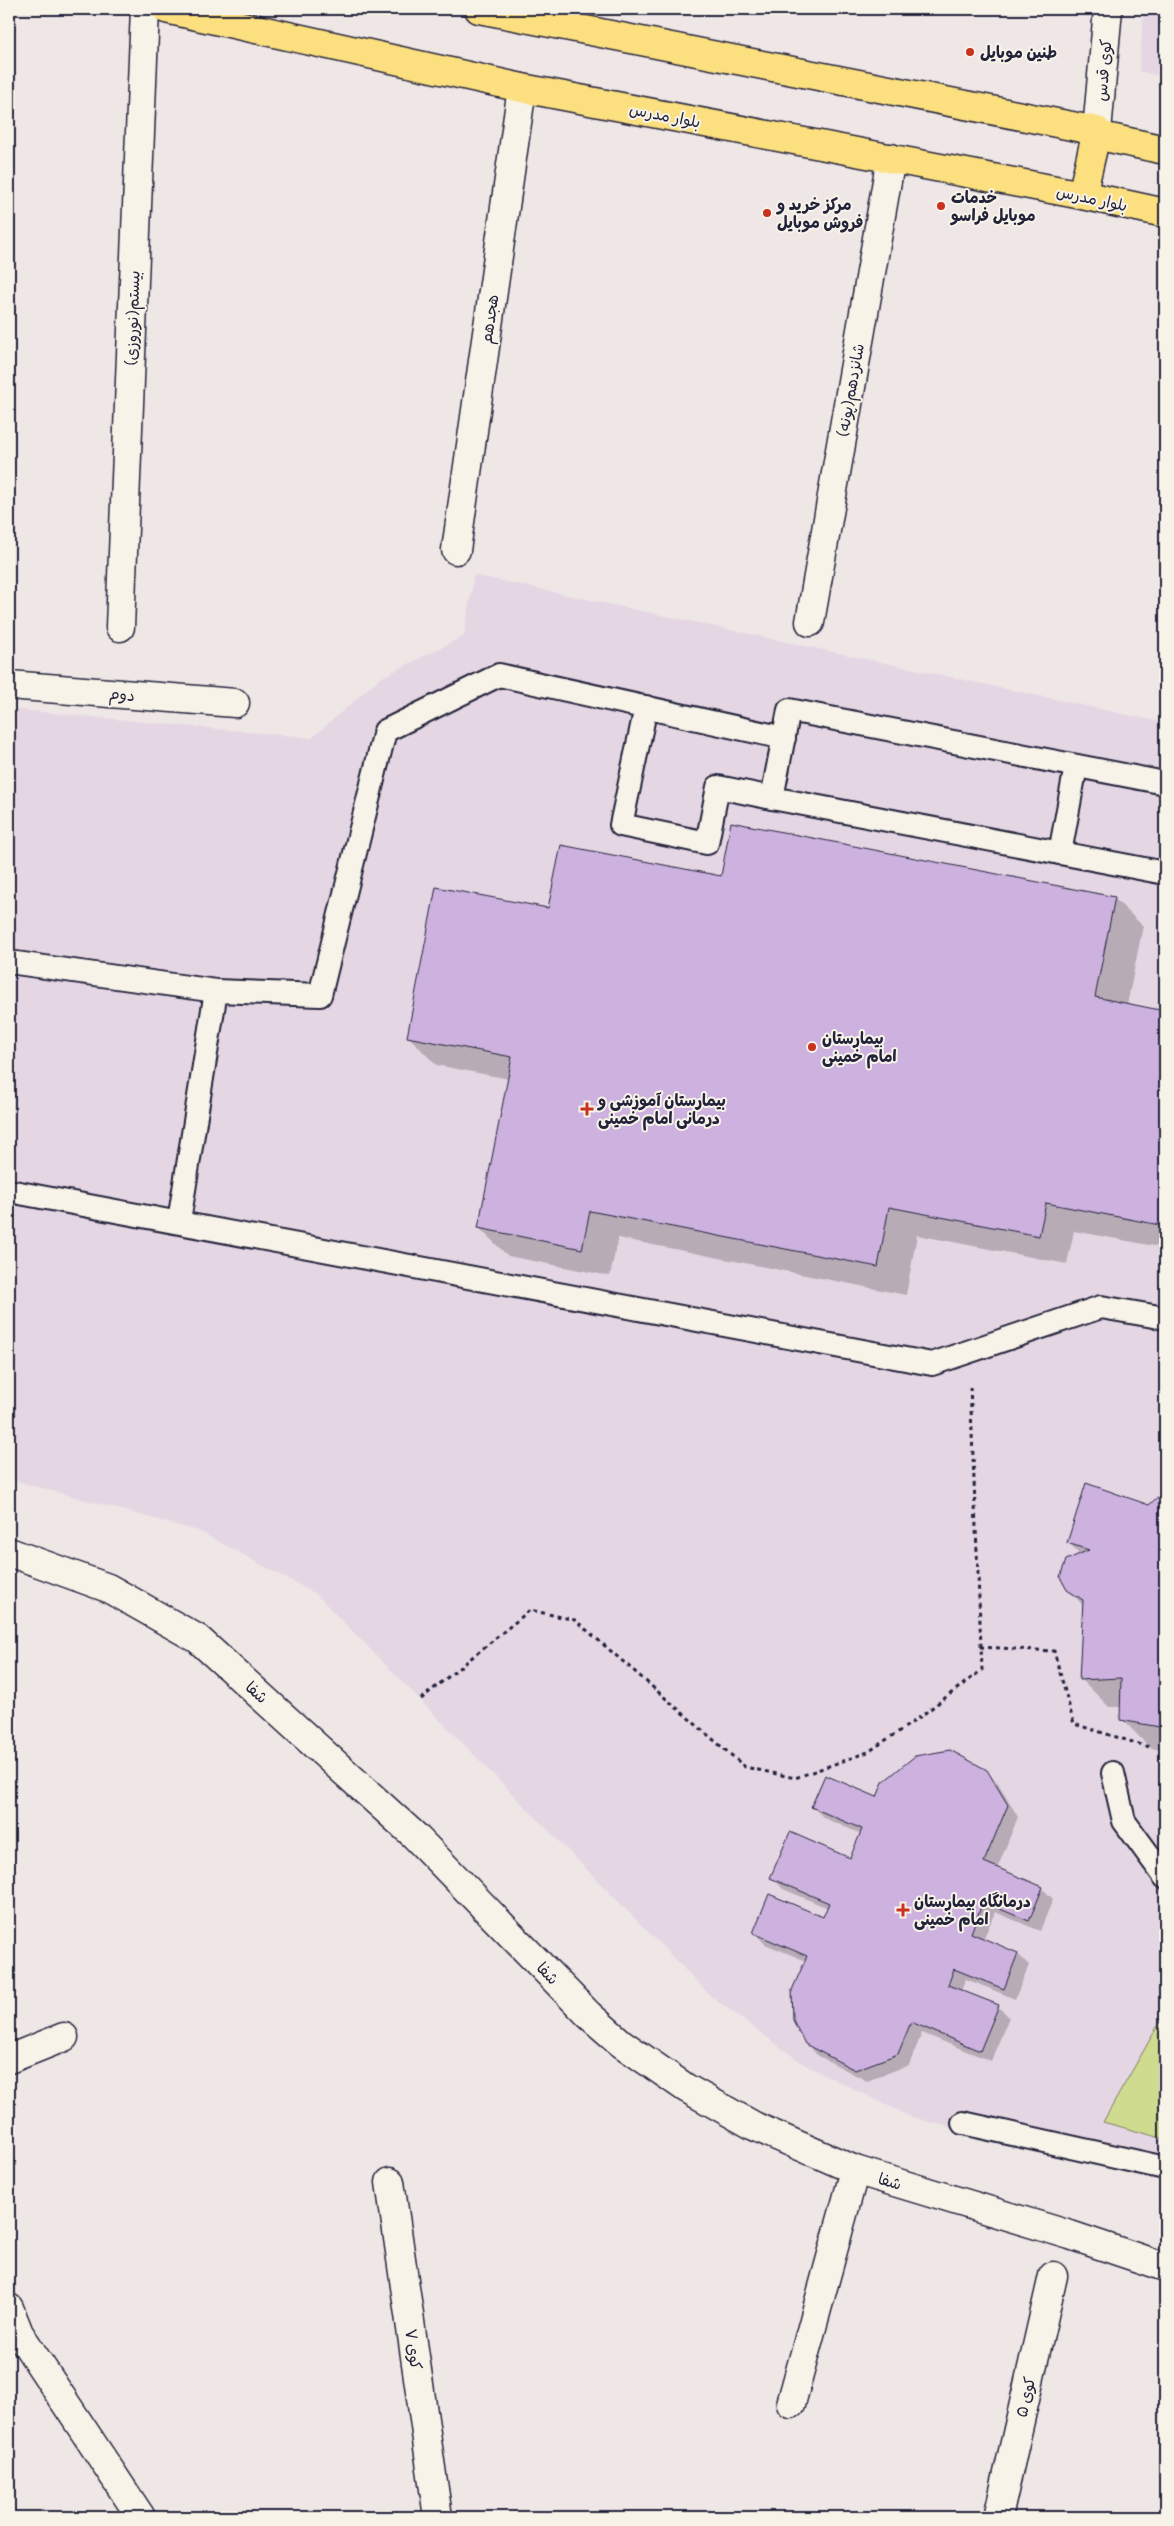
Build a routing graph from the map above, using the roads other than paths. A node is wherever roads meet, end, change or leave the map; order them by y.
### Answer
1 (145, 9) edge
2 (166, 9) edge
3 (479, 9) edge
4 (1108, 9) edge
5 (522, 88) junction
6 (1096, 133) junction
7 (1165, 150) edge
8 (891, 158) junction
9 (1082, 195) junction
10 (1165, 213) edge
11 (456, 550) dead end
12 (810, 622) dead end
13 (120, 626) dead end
14 (9, 685) edge
15 (236, 703) dead end
16 (646, 708) junction
17 (784, 738) junction
18 (1076, 766) junction
19 (1165, 783) edge
20 (772, 798) junction
21 (1060, 853) junction
22 (1165, 873) edge
23 (9, 962) edge
24 (216, 991) junction
25 (9, 1191) edge
26 (179, 1221) junction
27 (1165, 1318) edge
28 (9, 1552) edge
29 (1113, 1773) dead end
30 (1165, 1878) edge
31 (64, 2037) dead end
32 (9, 2059) edge
33 (963, 2123) dead end
34 (1165, 2168) edge
35 (855, 2170) junction
36 (390, 2182) dead end
37 (1165, 2267) edge
38 (1053, 2276) dead end
39 (9, 2308) edge
40 (792, 2404) dead end
41 (142, 2517) edge
42 (438, 2517) edge
43 (998, 2517) edge

1 - 13 street, بیستم(نوروزی)
2 - 5 main road, بلوار مدرس
3 - 6 main road
4 - 6 street, کوی قدس
5 - 8 main road, بلوار مدرس
5 - 11 street, هجدهم
6 - 7 main road
6 - 9 main road
8 - 9 main road, بلوار مدرس
8 - 12 street, شانزدهم(پونه)
9 - 10 main road, بلوار مدرس
14 - 15 street, دوم
16 - 17 lane
16 - 20 lane
16 - 24 lane
17 - 18 lane
17 - 20 lane
18 - 19 lane
18 - 21 lane
20 - 21 lane
21 - 22 lane
23 - 24 lane
24 - 26 lane
25 - 26 lane
26 - 27 lane
28 - 35 street, شفا
29 - 30 lane
31 - 32 street
33 - 34 lane
35 - 37 street, شفا
35 - 40 street
36 - 42 street, کوی ۷
38 - 43 street, کوی ۵
39 - 41 street

